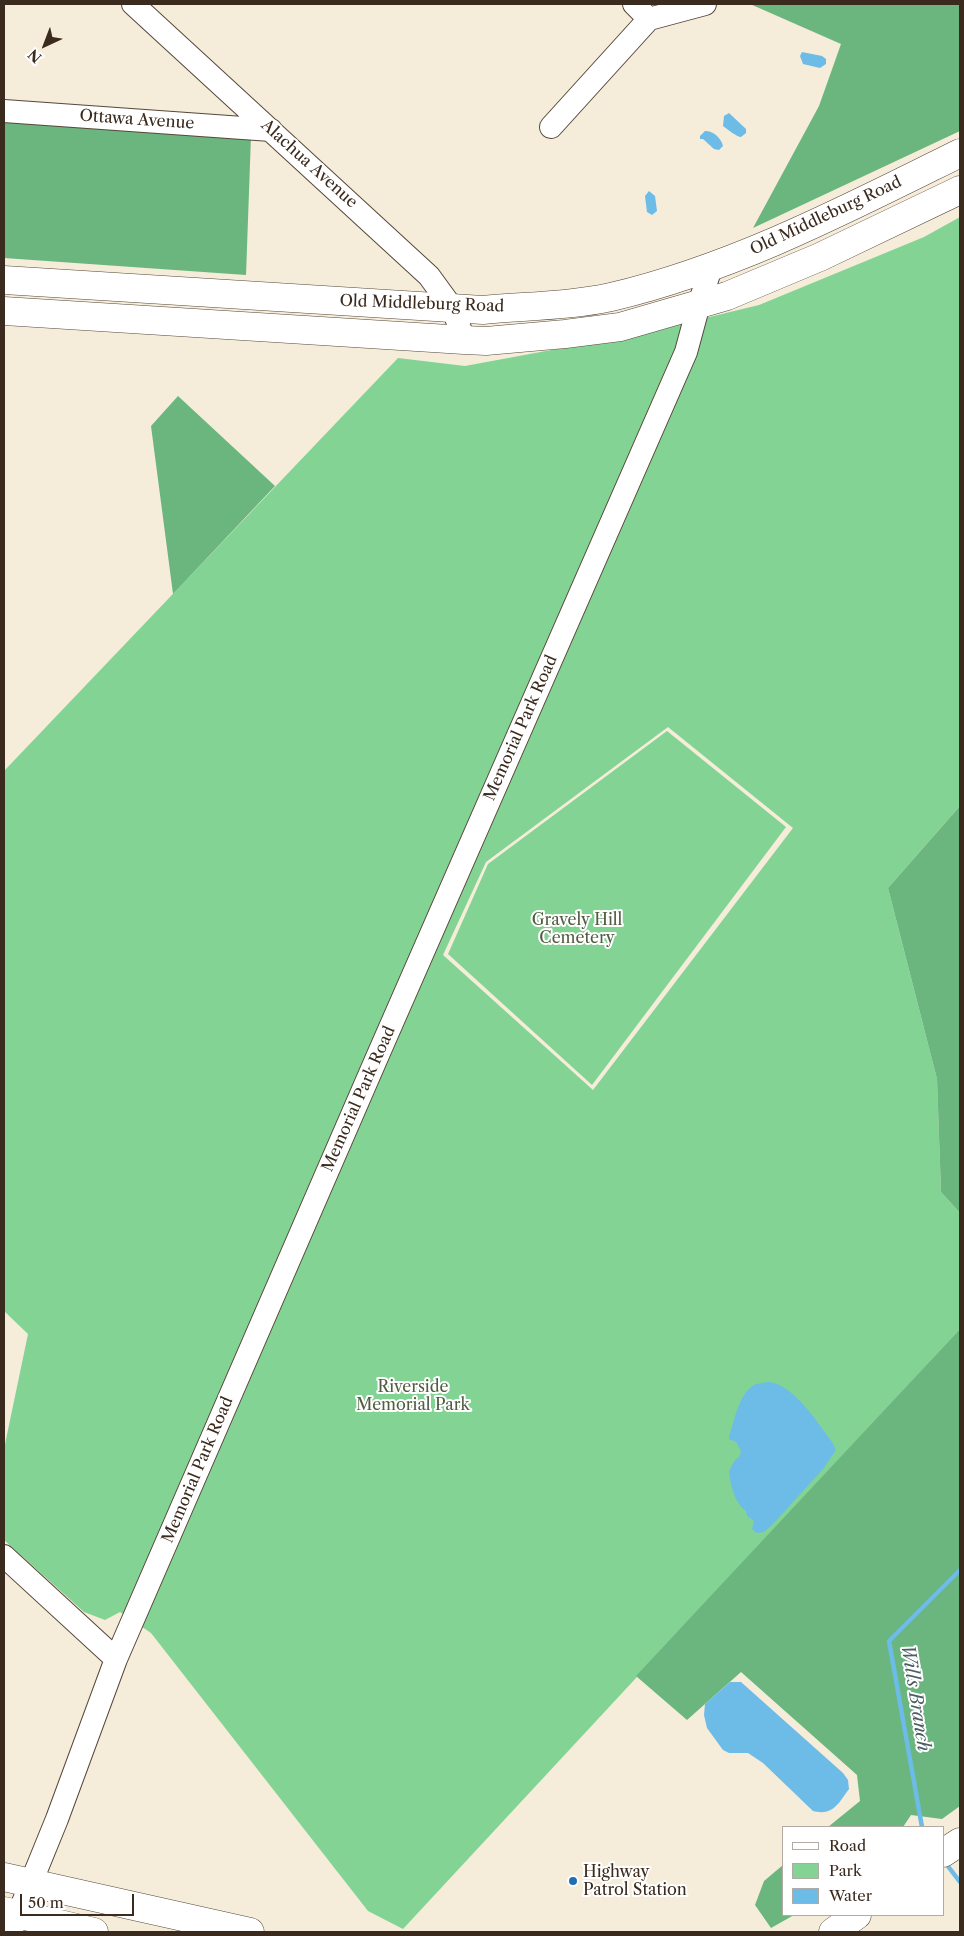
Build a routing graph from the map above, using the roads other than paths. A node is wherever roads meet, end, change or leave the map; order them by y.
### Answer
1 (133, 4) edge
2 (705, 4) edge
3 (641, 11) edge
4 (4, 111) edge
5 (551, 126) dead end
6 (271, 130) junction
7 (960, 153) edge
8 (960, 190) edge
9 (711, 268) junction
10 (4, 280) edge
11 (156, 290) junction
12 (699, 304) junction
13 (453, 309) junction
14 (4, 311) edge
15 (155, 320) junction
16 (464, 340) junction
17 (4, 1556) edge
18 (116, 1659) junction
19 (960, 1842) edge
20 (944, 1853) edge
21 (4, 1877) edge
22 (30, 1884) junction
23 (856, 1916) edge
24 (11, 1919) edge
25 (94, 1932) edge
26 (250, 1932) edge
27 (833, 1932) edge

1 - 6 street, Alachua Avenue
2 - 3 street
3 - 5 street
4 - 6 street, Ottawa Avenue
6 - 13 street, Alachua Avenue
7 - 9 main road, Old Middleburg Road
8 - 12 main road, Old Middleburg Road
9 - 12 street, Memorial Park Road
9 - 13 main road, Old Middleburg Road
10 - 11 main road, Old Middleburg Road
11 - 13 main road, Old Middleburg Road
11 - 15 main road
12 - 16 main road, Old Middleburg Road
12 - 18 street, Memorial Park Road
13 - 16 street, Alachua Avenue
14 - 15 main road, Old Middleburg Road
15 - 16 main road, Old Middleburg Road
17 - 18 street
18 - 22 street, Memorial Park Road
19 - 20 main road
21 - 22 main road
22 - 24 street, Memorial Park Road
22 - 26 main road
23 - 27 main road
24 - 25 main road

